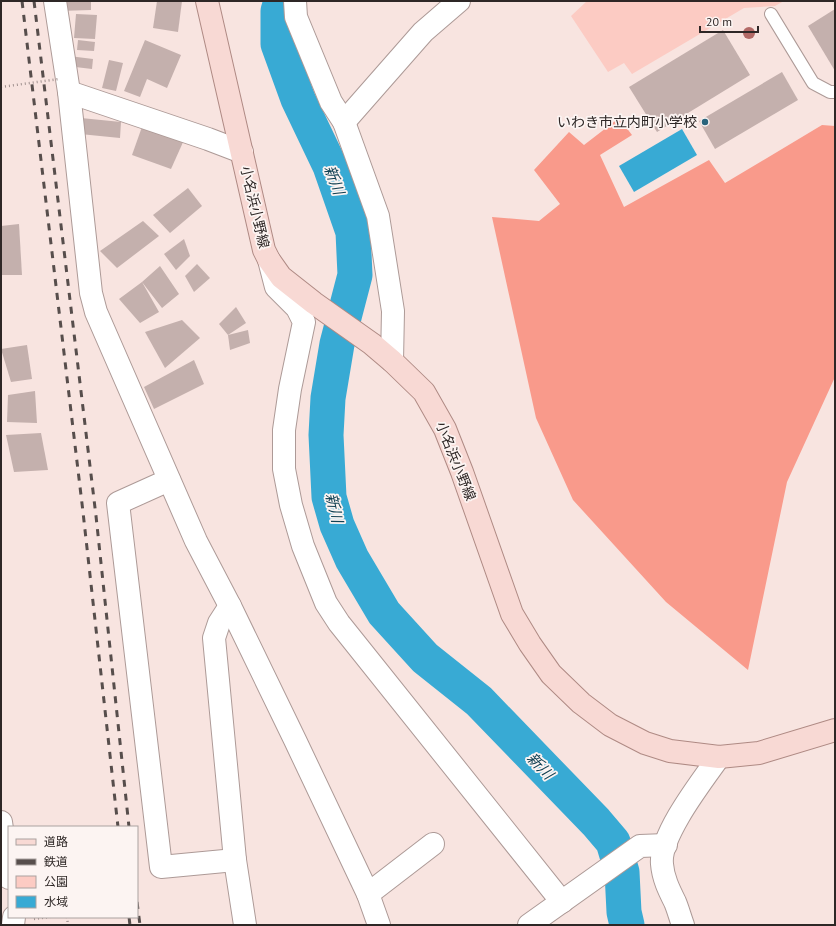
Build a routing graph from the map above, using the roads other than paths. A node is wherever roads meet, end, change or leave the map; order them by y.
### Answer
1 (55, 1) edge
2 (207, 1) edge
3 (295, 1) edge
4 (459, 1) edge
5 (771, 14) dead end
6 (64, 85) junction
7 (835, 92) edge
8 (344, 122) junction
9 (242, 152) junction
10 (269, 260) junction
11 (392, 361) junction
12 (169, 480) junction
13 (230, 606) junction
14 (834, 732) edge
15 (719, 757) junction
16 (1, 822) edge
17 (433, 844) dead end
18 (666, 844) junction
19 (235, 860) junction
20 (8, 871) edge
21 (368, 894) junction
22 (565, 899) junction
23 (245, 925) edge
24 (379, 925) edge
25 (529, 925) edge
26 (683, 925) edge

1 - 6 street
2 - 9 main road, 小名浜小野線
3 - 8 street
4 - 8 street
5 - 7 lane
6 - 9 street
6 - 12 street
8 - 11 street
9 - 10 main road, 小名浜小野線
10 - 11 main road, 小名浜小野線
10 - 22 street
11 - 15 main road, 小名浜小野線
12 - 13 street
12 - 19 street
13 - 19 street
13 - 21 street
14 - 15 main road, 小名浜小野線
15 - 18 street
16 - 20 street
17 - 21 street
18 - 22 street
18 - 26 street
19 - 23 street
21 - 24 street
22 - 25 street

